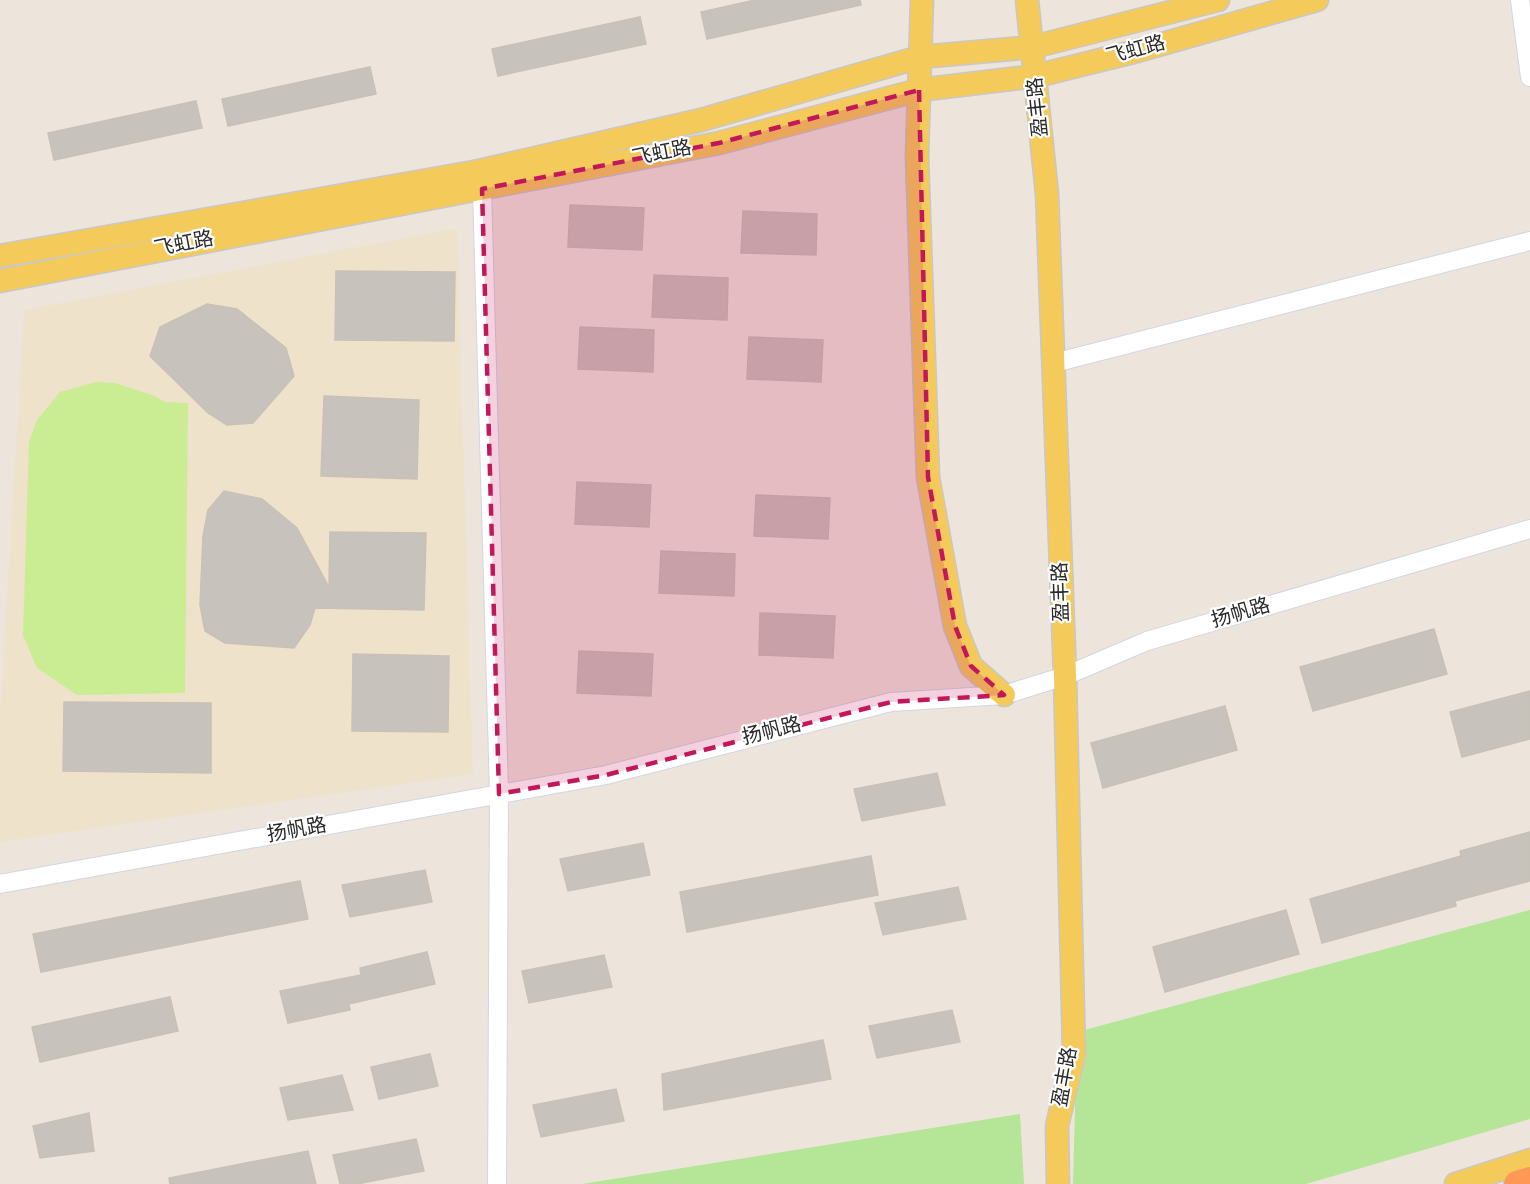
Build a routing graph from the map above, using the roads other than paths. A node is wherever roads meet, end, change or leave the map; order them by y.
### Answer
1 (922, 0) edge
2 (1027, 0) edge
3 (1218, 0) edge
4 (1317, 0) edge
5 (1520, 0) edge
6 (1033, 47) junction
7 (920, 57) junction
8 (1036, 76) junction
9 (1530, 77) edge
10 (919, 90) junction
11 (482, 189) junction
12 (1530, 241) edge
13 (0, 256) edge
14 (0, 281) edge
15 (1054, 363) junction
16 (1530, 529) edge
17 (1065, 676) junction
18 (1005, 695) junction
19 (499, 794) junction
20 (0, 884) edge
21 (1530, 1160) edge
22 (1530, 1180) edge
23 (496, 1184) edge
24 (1058, 1184) edge
25 (1456, 1184) edge
26 (1517, 1184) edge

1 - 7 main road
2 - 6 main road, 盈丰路
3 - 6 main road, 飞虹路
4 - 8 main road, 飞虹路
5 - 9 street
6 - 7 main road, 飞虹路
6 - 8 main road, 盈丰路
7 - 10 main road
7 - 13 main road, 飞虹路
8 - 10 main road, 飞虹路
8 - 15 main road, 盈丰路
10 - 11 main road, 飞虹路
10 - 18 main road
11 - 14 main road, 飞虹路
11 - 19 street
12 - 15 street
15 - 17 main road, 盈丰路
16 - 17 street, 扬帆路
17 - 18 street, 扬帆路
17 - 24 main road, 盈丰路
18 - 19 street, 扬帆路
19 - 20 street, 扬帆路
19 - 23 street
21 - 25 main road
22 - 26 highway

